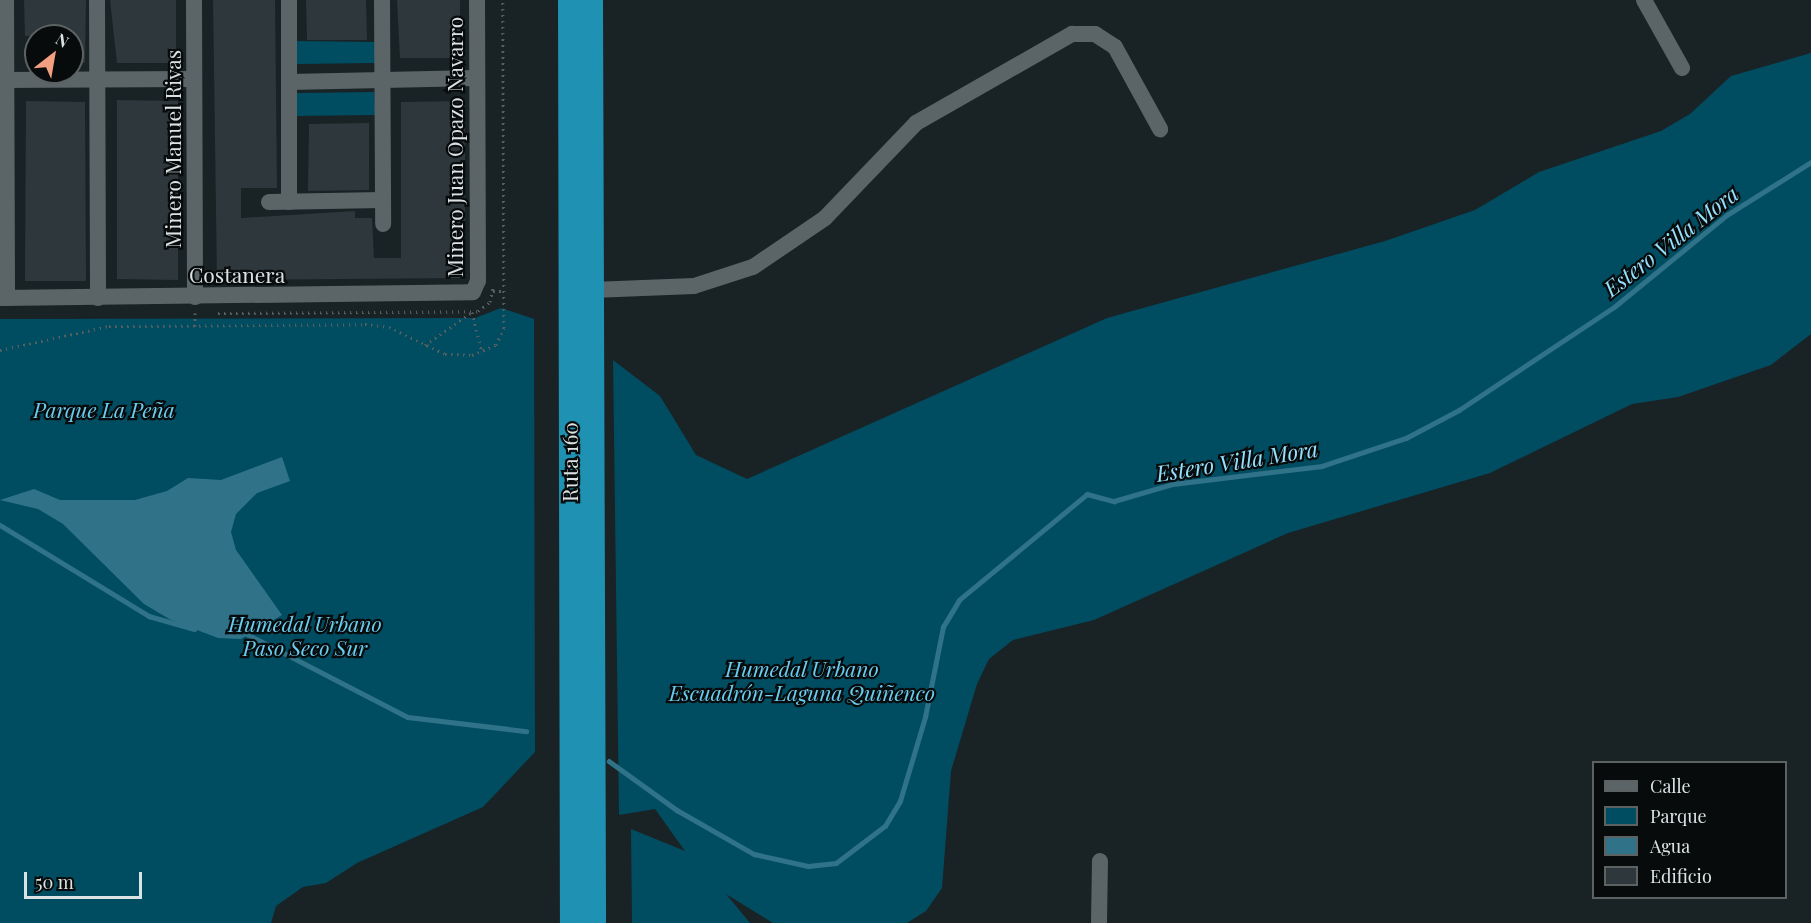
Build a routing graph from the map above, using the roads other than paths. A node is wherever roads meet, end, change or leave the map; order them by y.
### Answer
1 (6, 0) edge
2 (97, 0) edge
3 (194, 0) edge
4 (289, 0) edge
5 (382, 0) edge
6 (477, 0) edge
7 (570, 0) edge
8 (591, 0) edge
9 (1644, 0) edge
10 (1682, 68) dead end
11 (477, 78) junction
12 (3, 80) edge
13 (97, 80) junction
14 (194, 80) junction
15 (382, 80) junction
16 (289, 82) junction
17 (1160, 129) dead end
18 (383, 200) junction
19 (269, 202) dead end
20 (289, 202) junction
21 (383, 224) dead end
22 (592, 290) junction
23 (473, 292) joint
24 (3, 298) edge
25 (98, 298) junction
26 (195, 305) junction
27 (1100, 861) dead end
28 (572, 923) edge
29 (594, 923) edge
30 (1099, 923) edge

1 - 12 street
2 - 13 street
3 - 14 street, Minero Manuel Rivas
4 - 16 street
5 - 15 street
6 - 11 street, Minero Juan Opazo Navarro
7 - 28 highway, Ruta 160
8 - 22 highway, Ruta 160
9 - 10 street
11 - 15 street
11 - 23 street, Minero Juan Opazo Navarro
12 - 13 street
12 - 24 street
13 - 14 street
13 - 25 street
14 - 26 street, Minero Manuel Rivas
15 - 16 street
15 - 18 street
16 - 20 street
17 - 22 street
18 - 20 street
18 - 21 street
19 - 20 street
22 - 29 highway, Ruta 160
23 - 26 street, Costanera
24 - 25 street, Costanera
25 - 26 street, Costanera
27 - 30 street

